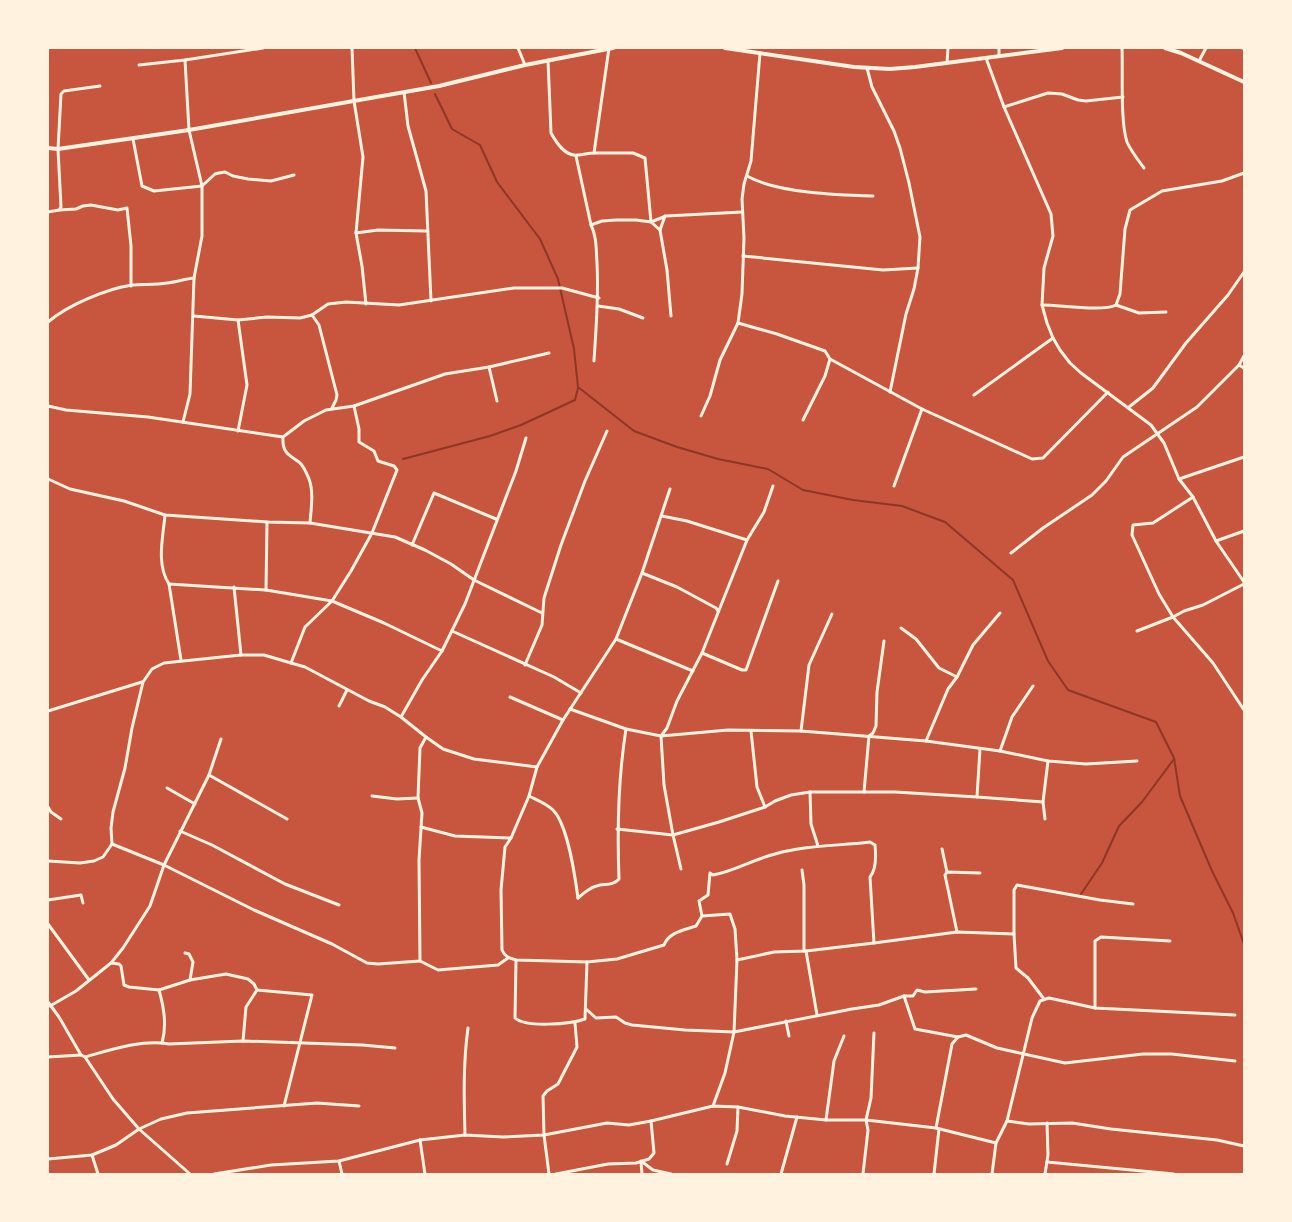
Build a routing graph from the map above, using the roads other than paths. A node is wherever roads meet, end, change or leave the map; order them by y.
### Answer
1 (263, 48) edge
2 (352, 48) edge
3 (518, 48) edge
4 (611, 48) edge
5 (725, 48) edge
6 (948, 48) edge
7 (999, 48) edge
8 (1062, 48) edge
9 (1122, 48) edge
10 (1165, 48) edge
11 (1206, 48) edge
12 (751, 49) edge
13 (760, 52) junction
14 (999, 55) junction
15 (986, 57) junction
16 (185, 60) junction
17 (548, 60) junction
18 (1199, 61) junction
19 (947, 62) junction
20 (139, 65) dead end
21 (525, 65) junction
22 (867, 68) junction
23 (1244, 82) edge
24 (100, 86) dead end
25 (404, 92) junction
26 (1123, 97) junction
27 (354, 102) junction
28 (1004, 107) junction
29 (190, 130) junction
30 (133, 139) junction
31 (48, 148) edge
32 (58, 149) junction
33 (594, 153) junction
34 (576, 156) junction
35 (1144, 168) dead end
36 (1244, 173) edge
37 (294, 174) dead end
38 (747, 176) junction
39 (202, 186) junction
40 (873, 196) dead end
41 (59, 210) junction
42 (48, 212) edge
43 (742, 212) junction
44 (666, 216) junction
45 (651, 222) junction
46 (591, 225) junction
47 (660, 230) junction
48 (426, 231) junction
49 (356, 234) junction
50 (744, 256) junction
51 (918, 268) junction
52 (1244, 272) edge
53 (194, 278) junction
54 (130, 286) junction
55 (599, 298) junction
56 (431, 301) junction
57 (366, 304) junction
58 (1042, 305) junction
59 (1116, 305) junction
60 (598, 306) junction
61 (1166, 312) dead end
62 (312, 315) junction
63 (194, 316) junction
64 (670, 316) dead end
65 (643, 318) dead end
66 (238, 320) junction
67 (48, 322) edge
68 (738, 323) junction
69 (1053, 338) junction
70 (548, 353) dead end
71 (1244, 356) edge
72 (830, 360) junction
73 (594, 361) dead end
74 (1239, 365) junction
75 (489, 367) junction
76 (1244, 368) edge
77 (890, 392) junction
78 (1108, 392) junction
79 (974, 395) dead end
80 (497, 401) dead end
81 (48, 406) edge
82 (354, 406) junction
83 (1129, 408) junction
84 (332, 409) junction
85 (922, 409) junction
86 (701, 416) dead end
87 (803, 420) dead end
88 (183, 422) junction
89 (238, 431) junction
90 (607, 431) dead end
91 (1157, 434) junction
92 (283, 438) junction
93 (526, 438) dead end
94 (1244, 456) edge
95 (48, 479) edge
96 (1179, 479) junction
97 (773, 486) dead end
98 (894, 486) dead end
99 (670, 489) dead end
100 (1192, 497) junction
101 (165, 515) junction
102 (662, 516) junction
103 (496, 519) junction
104 (267, 522) junction
105 (310, 523) junction
106 (1244, 531) edge
107 (372, 533) junction
108 (747, 540) junction
109 (1216, 541) junction
110 (412, 545) junction
111 (1011, 553) dead end
112 (642, 573) junction
113 (474, 580) junction
114 (778, 581) dead end
115 (1244, 583) edge
116 (169, 584) junction
117 (234, 587) junction
118 (266, 590) junction
119 (332, 601) junction
120 (718, 611) junction
121 (542, 613) junction
122 (1000, 613) dead end
123 (832, 614) dead end
124 (1173, 617) junction
125 (901, 628) dead end
126 (452, 631) junction
127 (1137, 631) dead end
128 (616, 639) junction
129 (884, 641) dead end
130 (442, 651) junction
131 (702, 653) junction
132 (241, 655) junction
133 (182, 660) junction
134 (290, 663) junction
135 (524, 665) junction
136 (693, 671) junction
137 (957, 677) junction
138 (142, 682) junction
139 (1033, 686) dead end
140 (347, 690) junction
141 (581, 693) junction
142 (510, 696) dead end
143 (339, 706) dead end
144 (570, 709) junction
145 (1244, 710) edge
146 (48, 711) edge
147 (401, 717) junction
148 (563, 720) junction
149 (626, 729) junction
150 (751, 731) junction
151 (801, 731) junction
152 (661, 736) junction
153 (869, 736) junction
154 (426, 737) junction
155 (221, 739) dead end
156 (926, 741) junction
157 (980, 749) junction
158 (1000, 751) junction
159 (1048, 761) junction
160 (1137, 761) dead end
161 (536, 766) junction
162 (209, 775) junction
163 (167, 788) dead end
164 (810, 792) junction
165 (864, 792) junction
166 (372, 796) dead end
167 (529, 796) junction
168 (977, 797) junction
169 (418, 798) junction
170 (1043, 802) junction
171 (195, 804) junction
172 (765, 807) junction
173 (48, 808) edge
174 (61, 819) dead end
175 (287, 819) dead end
176 (1045, 819) dead end
177 (421, 827) junction
178 (617, 829) junction
179 (180, 831) junction
180 (672, 834) junction
181 (511, 838) junction
182 (112, 844) junction
183 (818, 846) junction
184 (942, 849) dead end
185 (48, 861) edge
186 (164, 865) junction
187 (681, 869) dead end
188 (802, 870) dead end
189 (947, 872) junction
190 (980, 873) dead end
191 (48, 900) edge
192 (83, 903) dead end
193 (1133, 904) dead end
194 (339, 905) dead end
195 (702, 916) junction
196 (48, 924) edge
197 (956, 932) junction
198 (1014, 934) junction
199 (1170, 941) dead end
200 (874, 943) junction
201 (805, 951) junction
202 (185, 953) dead end
203 (508, 958) junction
204 (516, 960) junction
205 (737, 960) junction
206 (420, 961) junction
207 (111, 962) junction
208 (587, 962) junction
209 (89, 980) junction
210 (190, 980) junction
211 (159, 990) junction
212 (256, 990) junction
213 (976, 990) dead end
214 (904, 996) junction
215 (1044, 998) junction
216 (48, 1002) edge
217 (50, 1006) junction
218 (1095, 1008) junction
219 (586, 1009) junction
220 (817, 1015) junction
221 (1235, 1016) dead end
222 (786, 1022) junction
223 (575, 1023) junction
224 (468, 1028) dead end
225 (734, 1032) junction
226 (874, 1033) dead end
227 (789, 1036) dead end
228 (844, 1036) dead end
229 (958, 1037) junction
230 (243, 1041) junction
231 (162, 1043) junction
232 (299, 1043) junction
233 (395, 1048) dead end
234 (1023, 1054) junction
235 (83, 1056) junction
236 (48, 1057) edge
237 (1235, 1061) dead end
238 (284, 1106) junction
239 (359, 1106) dead end
240 (713, 1106) junction
241 (738, 1107) junction
242 (797, 1117) junction
243 (826, 1120) junction
244 (866, 1120) junction
245 (651, 1121) junction
246 (1007, 1121) junction
247 (1047, 1123) junction
248 (937, 1128) junction
249 (139, 1129) junction
250 (466, 1135) junction
251 (544, 1135) junction
252 (420, 1140) junction
253 (996, 1143) junction
254 (1244, 1146) edge
255 (92, 1155) junction
256 (48, 1159) edge
257 (340, 1160) junction
258 (641, 1161) junction
259 (1047, 1162) junction
260 (727, 1164) dead end
261 (98, 1174) edge
262 (190, 1174) edge
263 (214, 1174) edge
264 (342, 1174) edge
265 (425, 1174) edge
266 (549, 1174) edge
267 (556, 1174) edge
268 (642, 1174) edge
269 (671, 1174) edge
270 (781, 1174) edge
271 (862, 1174) edge
272 (934, 1174) edge
273 (992, 1174) edge
274 (1045, 1174) edge
275 (1174, 1174) edge

1 - 16 street
2 - 27 street
3 - 21 street
4 - 17 street
4 - 33 street
5 - 12 street
6 - 19 street
7 - 14 street
8 - 14 street
9 - 26 street
10 - 18 street
11 - 18 street
12 - 13 street
13 - 22 street
13 - 38 street
14 - 15 street
15 - 19 street
15 - 28 street
16 - 20 street
16 - 29 street
17 - 21 street
17 - 34 street
18 - 23 street
19 - 22 street
21 - 25 street
22 - 51 street
24 - 32 street
25 - 27 street
25 - 48 street
26 - 28 street
26 - 35 street
27 - 29 street
27 - 49 street
28 - 58 street
29 - 30 street
29 - 39 street
30 - 32 street
30 - 39 street
31 - 32 street
32 - 41 street
33 - 34 street
33 - 45 street
34 - 46 street
36 - 59 street
37 - 39 street
38 - 40 street
38 - 43 street
39 - 53 street
41 - 42 street
41 - 54 street
43 - 44 street
43 - 50 street
44 - 45 street
44 - 47 street
45 - 46 street
45 - 47 street
46 - 55 street
47 - 64 street
48 - 49 street
48 - 56 street
49 - 57 street
50 - 51 street
50 - 68 street
51 - 77 street
52 - 83 street
53 - 54 street
53 - 63 street
54 - 67 street
55 - 56 street
55 - 60 street
56 - 57 street
57 - 62 street
58 - 59 street
58 - 69 street
59 - 61 street
60 - 65 street
60 - 73 street
62 - 66 street
62 - 84 street
63 - 66 street
63 - 88 street
66 - 89 street
68 - 72 street
68 - 86 street
69 - 78 street
69 - 79 street
70 - 75 street
71 - 74 street
72 - 77 street
72 - 87 street
74 - 76 street
74 - 91 street
75 - 80 street
75 - 82 street
77 - 85 street
78 - 83 street
78 - 85 street
81 - 88 street
82 - 84 street
82 - 107 street
83 - 91 street
84 - 92 street
85 - 98 street
88 - 89 street
89 - 92 street
90 - 121 street
91 - 96 street
91 - 111 street
92 - 105 street
93 - 103 street
94 - 96 street
95 - 101 street
96 - 100 street
97 - 108 street
99 - 102 street
100 - 109 street
100 - 124 street
101 - 104 street
101 - 116 street
102 - 108 street
102 - 112 street
103 - 110 street
103 - 113 street
104 - 105 street
104 - 118 street
105 - 107 street
106 - 109 street
107 - 110 street
107 - 119 street
108 - 120 street
109 - 115 street
110 - 113 street
112 - 120 street
112 - 128 street
113 - 121 street
113 - 126 street
114 - 131 street
115 - 124 street
116 - 117 street
116 - 133 street
117 - 118 street
117 - 132 street
118 - 119 street
119 - 130 street
119 - 134 street
120 - 131 street
121 - 135 street
122 - 137 street
123 - 151 street
124 - 127 street
124 - 145 street
125 - 137 street
126 - 130 street
126 - 135 street
128 - 136 street
128 - 141 street
129 - 153 street
130 - 147 street
131 - 136 street
132 - 133 street
132 - 134 street
133 - 138 street
134 - 140 street
135 - 141 street
136 - 152 street
137 - 156 street
138 - 146 street
138 - 182 street
139 - 158 street
140 - 143 street
140 - 147 street
141 - 144 street
142 - 148 street
144 - 148 street
144 - 149 street
147 - 154 street
148 - 161 street
149 - 152 street
149 - 178 street
150 - 151 street
150 - 152 street
150 - 172 street
151 - 153 street
152 - 180 street
153 - 156 street
153 - 165 street
154 - 161 street
154 - 169 street
155 - 162 street
156 - 157 street
157 - 158 street
157 - 168 street
158 - 159 street
159 - 160 street
159 - 170 street
161 - 167 street
162 - 171 street
162 - 175 street
163 - 171 street
164 - 165 street
164 - 172 street
164 - 183 street
165 - 168 street
166 - 169 street
167 - 178 street
167 - 181 street
168 - 170 street
169 - 177 street
170 - 176 street
171 - 179 street
172 - 180 street
173 - 174 street
177 - 181 street
177 - 206 street
178 - 180 street
179 - 186 street
179 - 194 street
180 - 187 street
181 - 203 street
182 - 185 street
182 - 186 street
183 - 195 street
183 - 200 street
184 - 189 street
186 - 206 street
186 - 207 street
188 - 201 street
189 - 190 street
189 - 197 street
191 - 192 street
193 - 198 street
195 - 205 street
195 - 208 street
196 - 209 street
197 - 198 street
197 - 200 street
198 - 215 street
199 - 218 street
200 - 201 street
201 - 205 street
201 - 220 street
202 - 210 street
203 - 204 street
203 - 206 street
204 - 208 street
204 - 223 street
205 - 225 street
207 - 209 street
207 - 211 street
208 - 219 street
209 - 217 street
210 - 211 street
210 - 212 street
211 - 231 street
212 - 230 street
212 - 232 street
213 - 214 street
214 - 220 street
214 - 229 street
215 - 218 street
215 - 234 street
216 - 217 street
217 - 235 street
218 - 221 street
219 - 223 street
219 - 225 street
220 - 222 street
222 - 225 street
222 - 227 street
223 - 251 street
224 - 250 street
225 - 240 street
226 - 244 street
228 - 243 street
229 - 234 street
229 - 248 street
230 - 231 street
230 - 232 street
231 - 235 street
232 - 233 street
232 - 238 street
234 - 237 street
234 - 246 street
235 - 236 street
235 - 249 street
238 - 239 street
238 - 249 street
240 - 241 street
240 - 245 street
241 - 242 street
241 - 260 street
242 - 243 street
242 - 270 street
243 - 244 street
244 - 248 street
244 - 271 street
245 - 251 street
245 - 258 street
246 - 247 street
246 - 253 street
247 - 254 street
247 - 259 street
248 - 253 street
248 - 272 street
249 - 255 street
249 - 262 street
250 - 251 street
250 - 252 street
251 - 266 street
252 - 257 street
252 - 265 street
253 - 273 street
255 - 256 street
255 - 261 street
257 - 263 street
257 - 264 street
258 - 267 street
258 - 268 street
258 - 269 street
259 - 274 street
259 - 275 street

